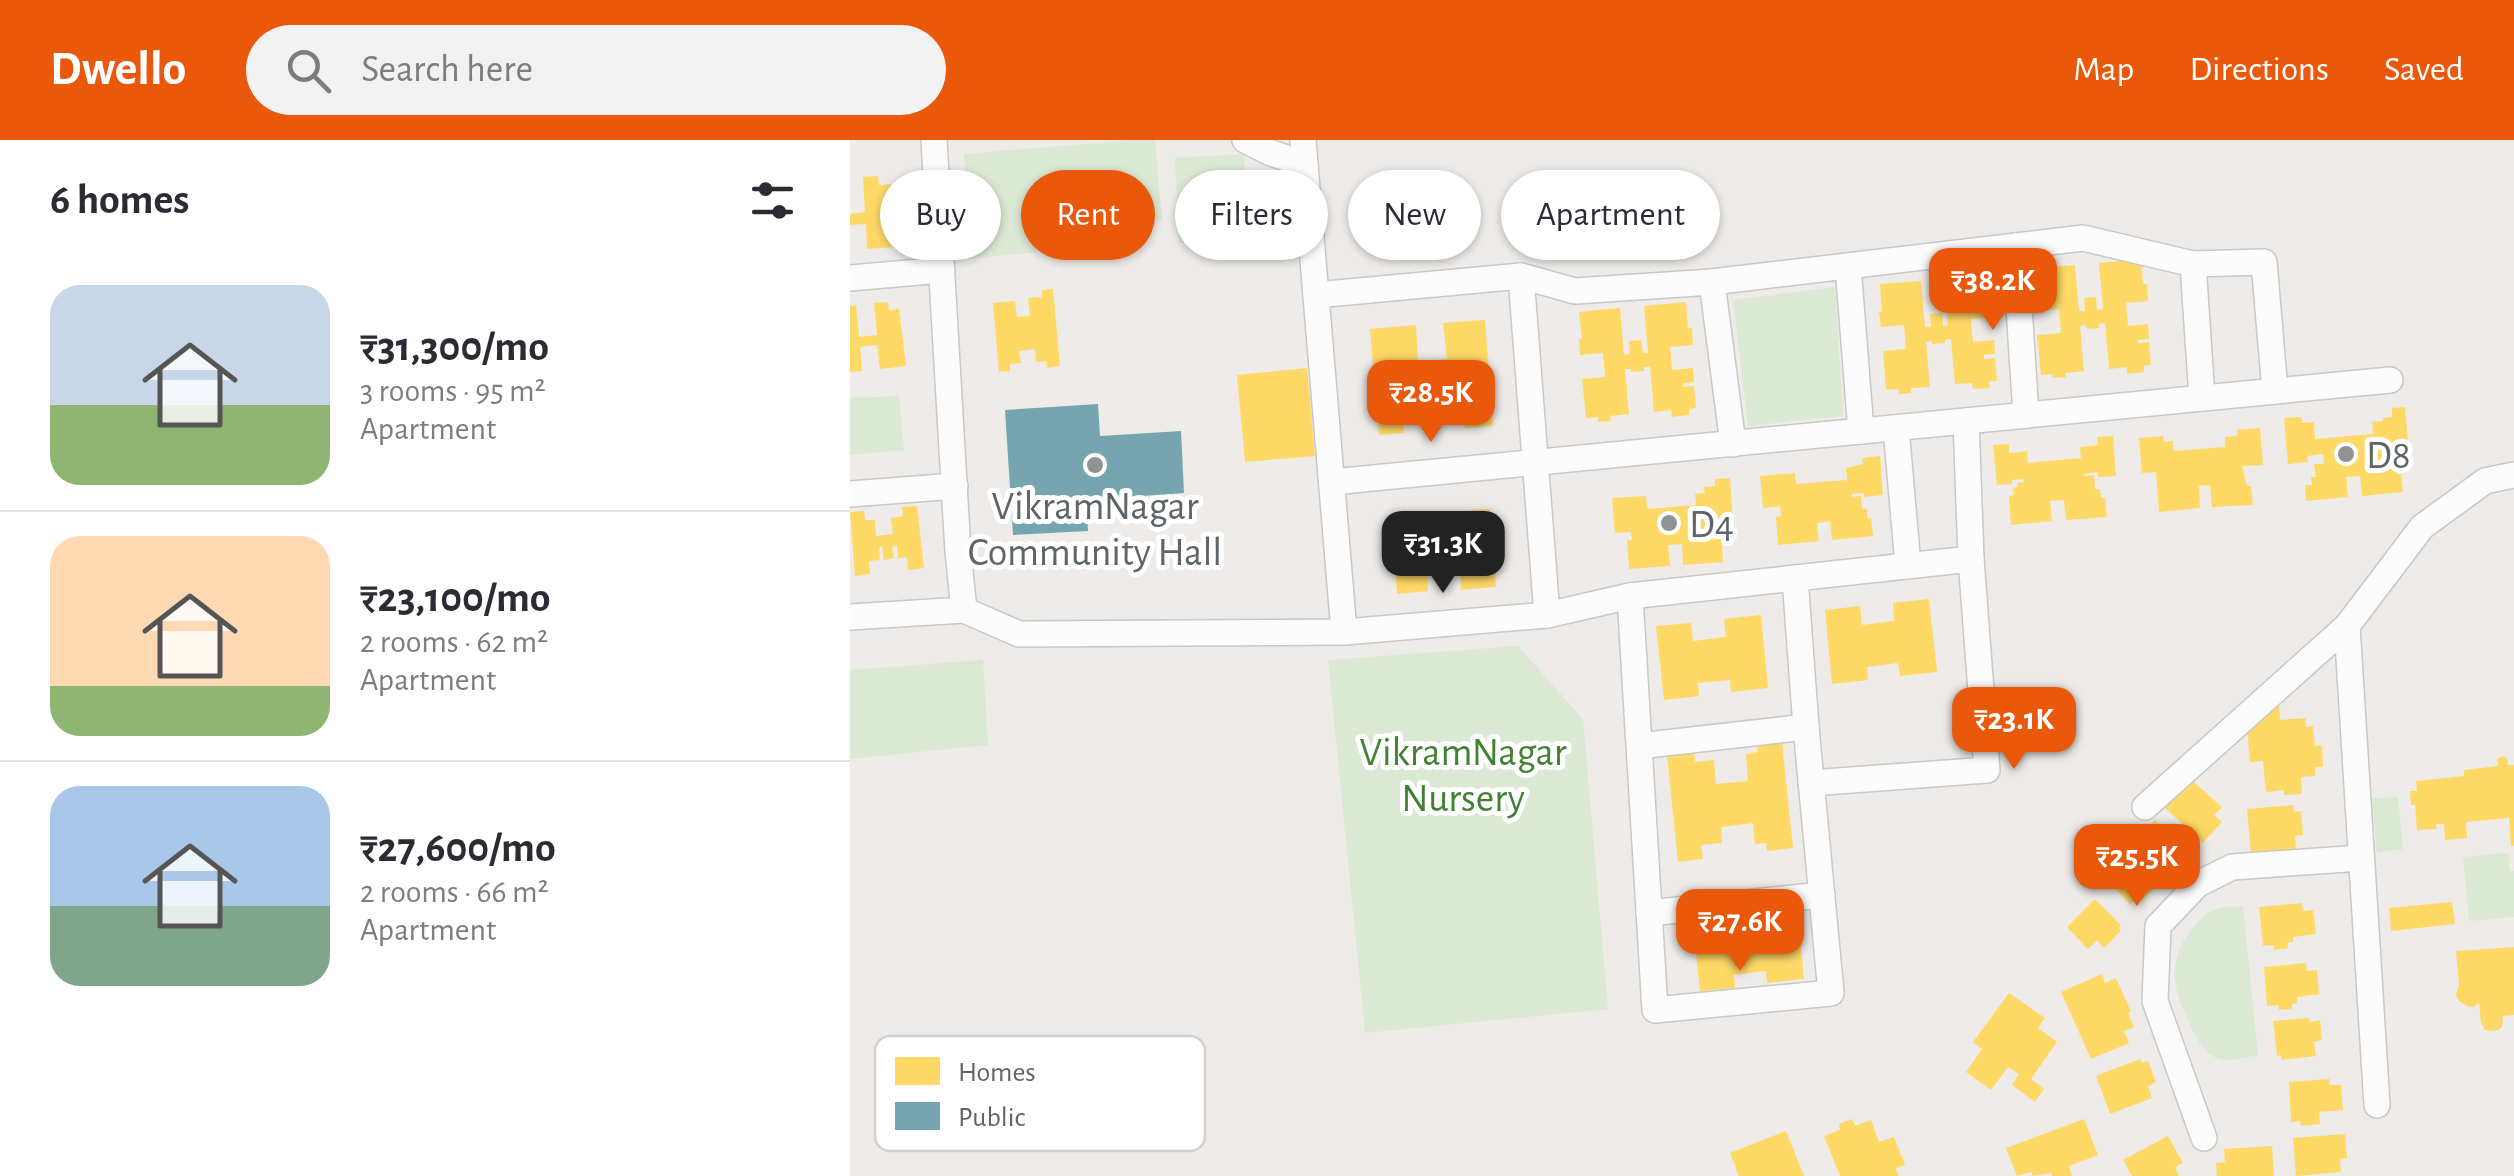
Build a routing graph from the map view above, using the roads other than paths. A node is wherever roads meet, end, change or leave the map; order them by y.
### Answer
1 (934, 140) edge
2 (1245, 140) edge
3 (1304, 152) edge
4 (2015, 246) junction
5 (2193, 264) junction
6 (1848, 266) junction
7 (942, 270) junction
8 (1521, 276) junction
9 (850, 278) edge
10 (1712, 282) junction
11 (1316, 295) junction
12 (2390, 380) dead end
13 (2275, 391) junction
14 (2202, 398) junction
15 (2026, 415) junction
16 (1966, 421) junction
17 (1896, 428) junction
18 (1861, 431) junction
19 (1733, 444) junction
20 (1536, 463) junction
21 (2514, 475) edge
22 (1332, 482) junction
23 (954, 486) junction
24 (850, 494) edge
25 (1972, 559) junction
26 (1908, 566) junction
27 (1794, 578) junction
28 (1630, 596) junction
29 (964, 610) junction
30 (1547, 615) junction
31 (850, 617) edge
32 (2347, 626) junction
33 (1344, 632) junction
34 (1806, 727) junction
35 (1639, 746) junction
36 (1811, 783) junction
37 (2145, 808) dead end
38 (2361, 858) junction
39 (1822, 896) junction
40 (1649, 913) junction
41 (2377, 1105) dead end
42 (2204, 1138) dead end

1 - 7 street
2 - 3 street
3 - 11 street
4 - 5 street
4 - 6 street
4 - 15 street
5 - 13 street
5 - 14 street
6 - 10 street
6 - 18 street
7 - 9 street
7 - 23 street
8 - 10 street
8 - 11 street
8 - 20 street
10 - 19 street
11 - 22 street
12 - 13 street
13 - 14 street
14 - 15 street
15 - 16 street
16 - 17 street
16 - 25 street
17 - 18 street
17 - 26 street
18 - 19 street
19 - 20 street
20 - 22 street
20 - 30 street
21 - 32 street
22 - 33 street
23 - 24 street
23 - 29 street
25 - 26 street
25 - 36 street
26 - 27 street
27 - 28 street
27 - 34 street
28 - 30 street
28 - 35 street
29 - 31 street
29 - 33 street
30 - 33 street
32 - 37 street
32 - 38 street
34 - 35 street
34 - 36 street
35 - 40 street
36 - 39 street
38 - 41 street
38 - 42 street
39 - 40 street
39 - 40 street

